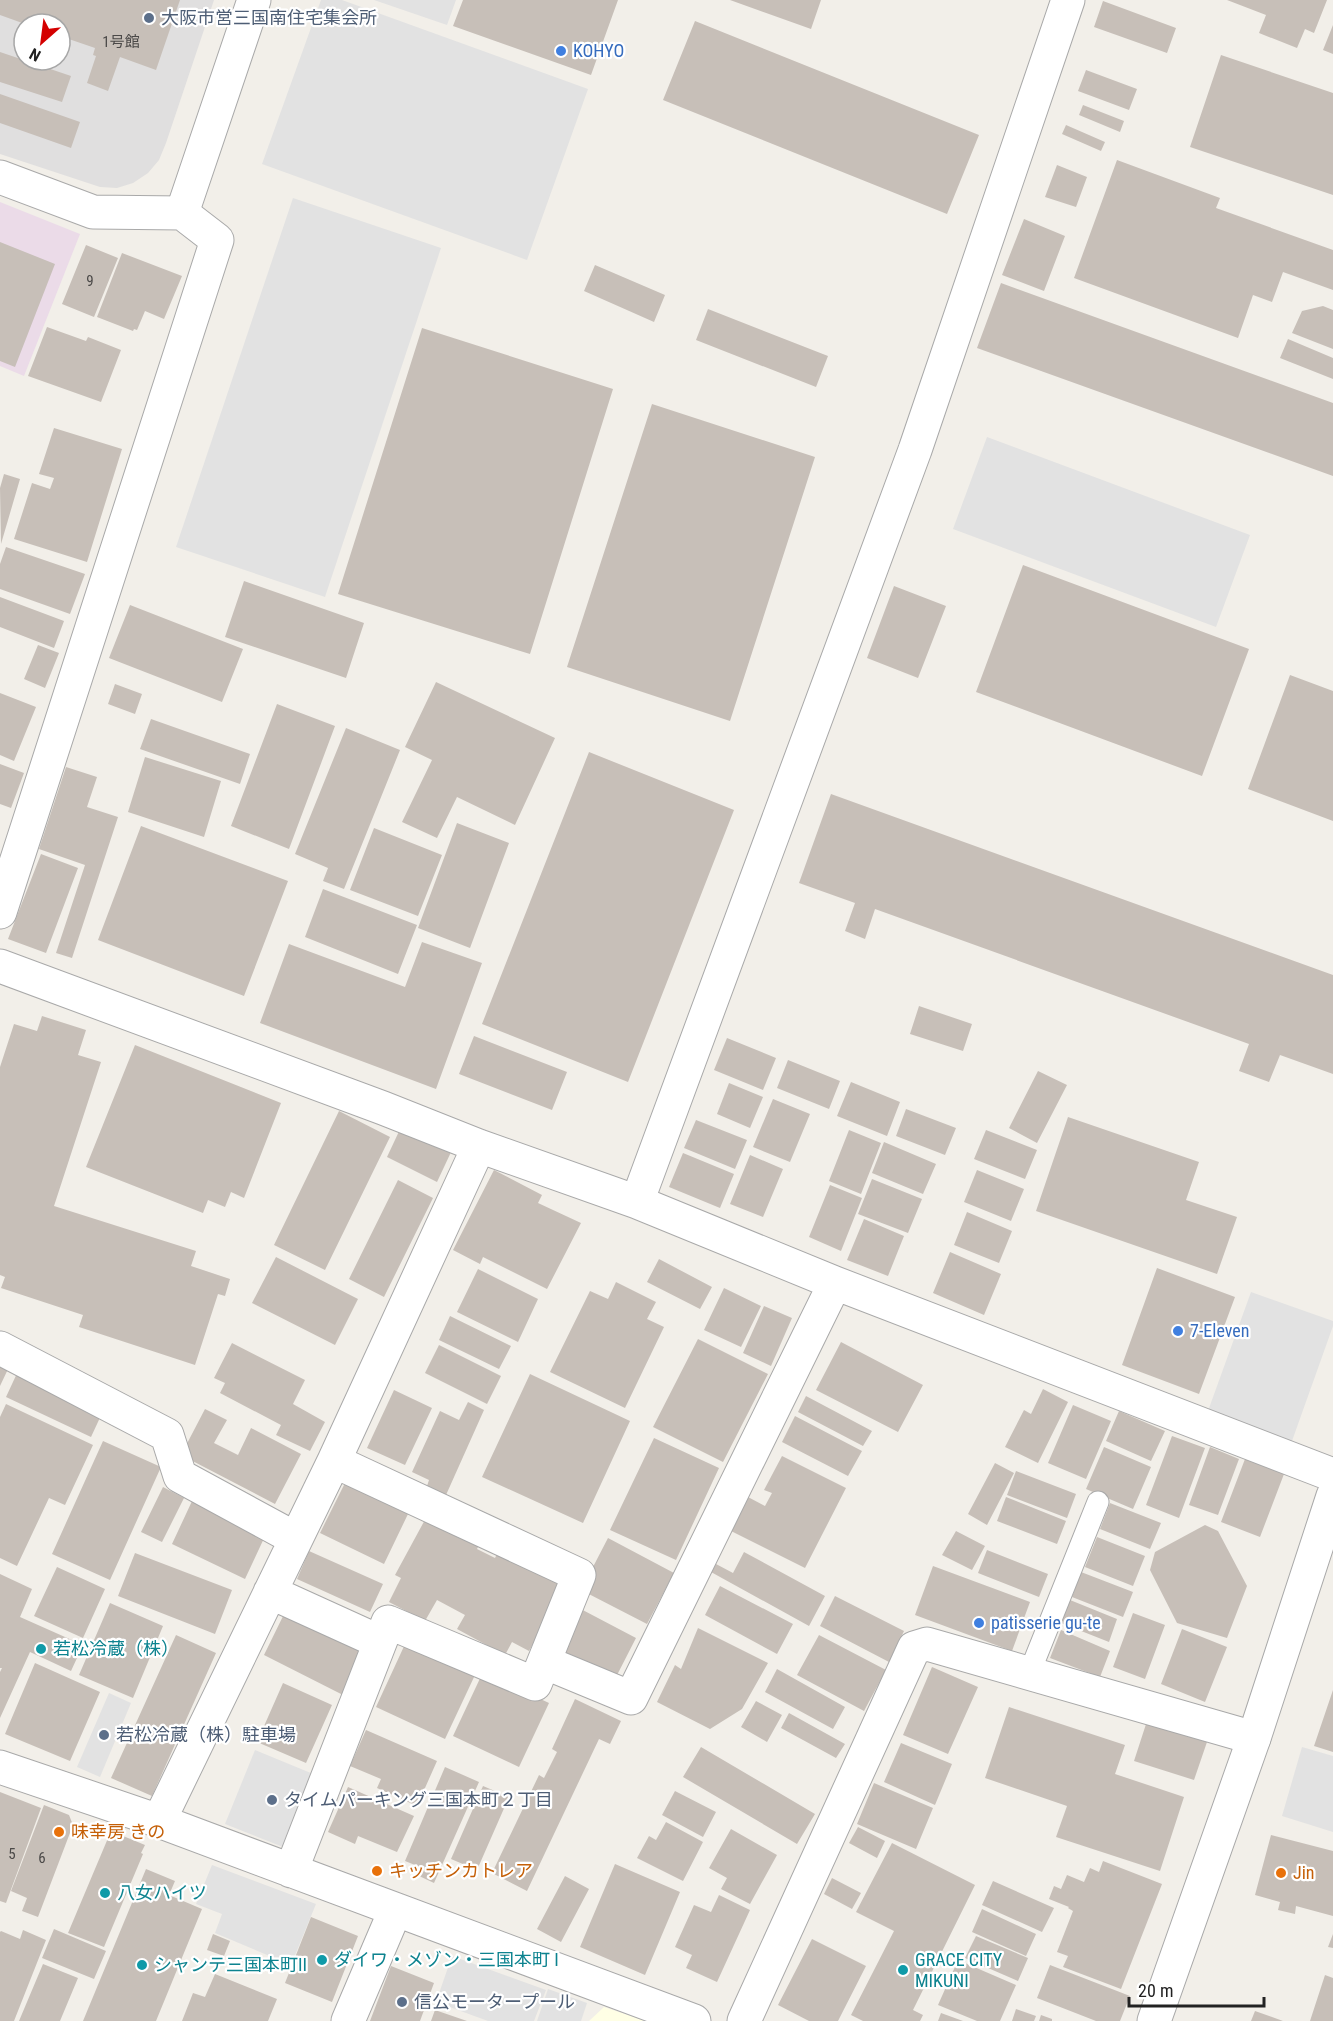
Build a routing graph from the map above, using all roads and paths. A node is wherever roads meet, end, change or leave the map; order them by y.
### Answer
1 (254, 0) edge
2 (1068, 0) edge
3 (0, 177) edge
4 (182, 213) junction
5 (0, 912) edge
6 (0, 966) edge
7 (479, 1146) junction
8 (637, 1202) junction
9 (835, 1283) junction
10 (0, 1348) edge
11 (334, 1461) junction
12 (1333, 1475) edge
13 (1333, 1496) edge
14 (1098, 1502) dead end
15 (296, 1539) junction
16 (270, 1592) junction
17 (380, 1642) junction
18 (544, 1662) junction
19 (1029, 1674) junction
20 (1254, 1738) junction
21 (0, 1767) edge
22 (159, 1821) junction
23 (291, 1871) junction
24 (395, 1911) junction
25 (348, 2021) edge
26 (693, 2021) edge
27 (744, 2021) edge
28 (1154, 2021) edge

1 - 4 street
2 - 8 street
3 - 4 street
4 - 5 street
6 - 7 street
7 - 8 street
7 - 11 street
8 - 9 street
9 - 12 street
9 - 18 street
10 - 15 street
11 - 15 street
11 - 18 street
13 - 20 street
14 - 19 lane
15 - 16 street
16 - 17 street
16 - 22 street
17 - 18 street
17 - 23 street
19 - 20 street
19 - 27 street
20 - 28 street
21 - 22 street
22 - 23 street
23 - 24 street
24 - 25 street
24 - 26 street

